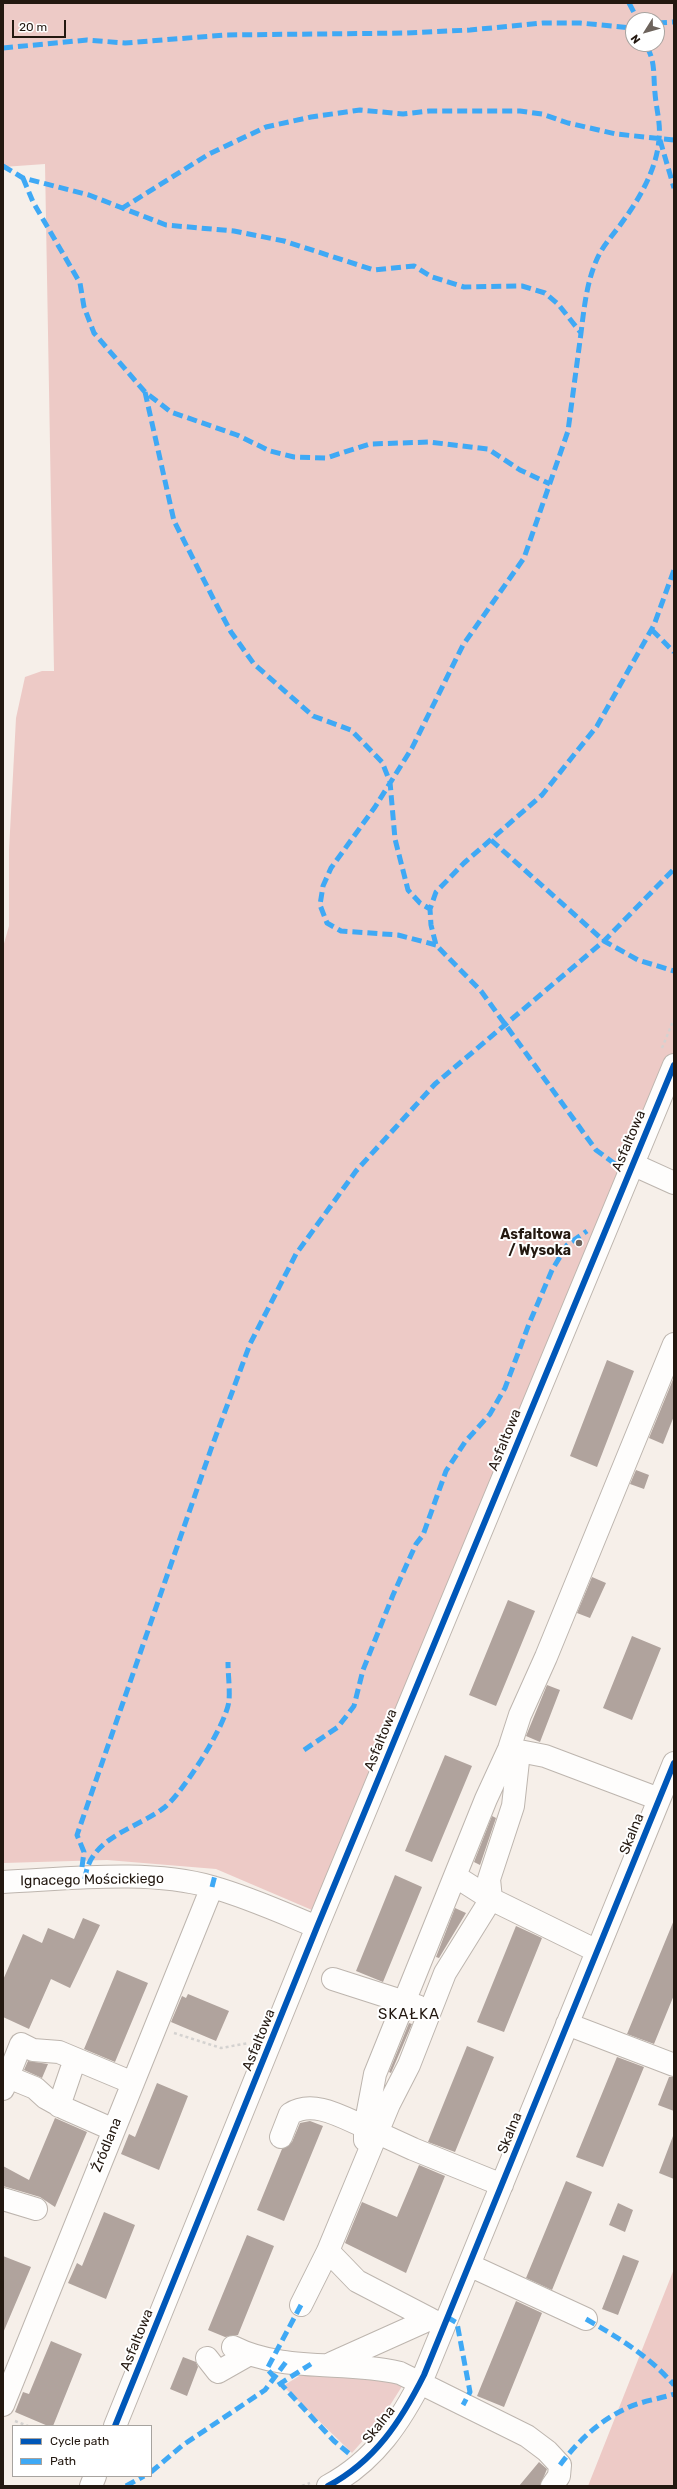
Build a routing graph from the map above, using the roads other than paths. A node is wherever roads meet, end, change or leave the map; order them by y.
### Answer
1 (667, 1058) edge
2 (632, 1164) junction
3 (674, 1182) edge
4 (674, 1344) edge
5 (514, 1750) junction
6 (673, 1769) edge
7 (659, 1799) junction
8 (455, 1876) junction
9 (3, 1882) edge
10 (212, 1887) junction
11 (491, 1899) junction
12 (317, 1927) junction
13 (597, 1951) junction
14 (333, 1979) dead end
15 (404, 2001) junction
16 (430, 2011) junction
17 (567, 2024) junction
18 (73, 2065) dead end
19 (674, 2065) edge
20 (132, 2082) junction
21 (6, 2083) edge
22 (59, 2106) junction
23 (114, 2130) junction
24 (371, 2130) junction
25 (281, 2137) dead end
26 (502, 2185) junction
27 (3, 2199) edge
28 (36, 2209) dead end
29 (328, 2251) junction
30 (468, 2265) junction
31 (301, 2305) dead end
32 (586, 2319) dead end
33 (437, 2322) junction
34 (206, 2358) dead end
35 (326, 2365) junction
36 (420, 2383) junction
37 (3, 2405) edge
38 (115, 2425) edge
39 (328, 2486) edge
40 (552, 2486) edge

1 - 2 street, Asfaltowa
2 - 3 street
2 - 12 street, Asfaltowa
4 - 5 street
5 - 7 street
5 - 8 street
5 - 11 street
6 - 7 street, Skalna
7 - 13 street, Skalna
8 - 11 street
8 - 15 street
9 - 10 street, Ignacego Mościckiego
10 - 12 street, Ignacego Mościckiego
10 - 20 street, Źródlana
11 - 13 street
11 - 16 street
12 - 38 street, Asfaltowa
13 - 17 street, Skalna
14 - 15 street
15 - 16 street
15 - 24 street
16 - 24 street
17 - 19 street
17 - 26 street, Skalna
18 - 22 street
20 - 21 street
20 - 23 street, Źródlana
21 - 22 street
22 - 23 street
23 - 37 street, Źródlana
24 - 25 street
24 - 26 street
24 - 29 street
26 - 30 street, Skalna
27 - 28 street
29 - 31 street
29 - 33 street
30 - 32 street
30 - 33 street, Skalna
33 - 35 street
33 - 36 street, Skalna
34 - 35 street
35 - 36 street
36 - 39 street, Skalna
36 - 40 street

